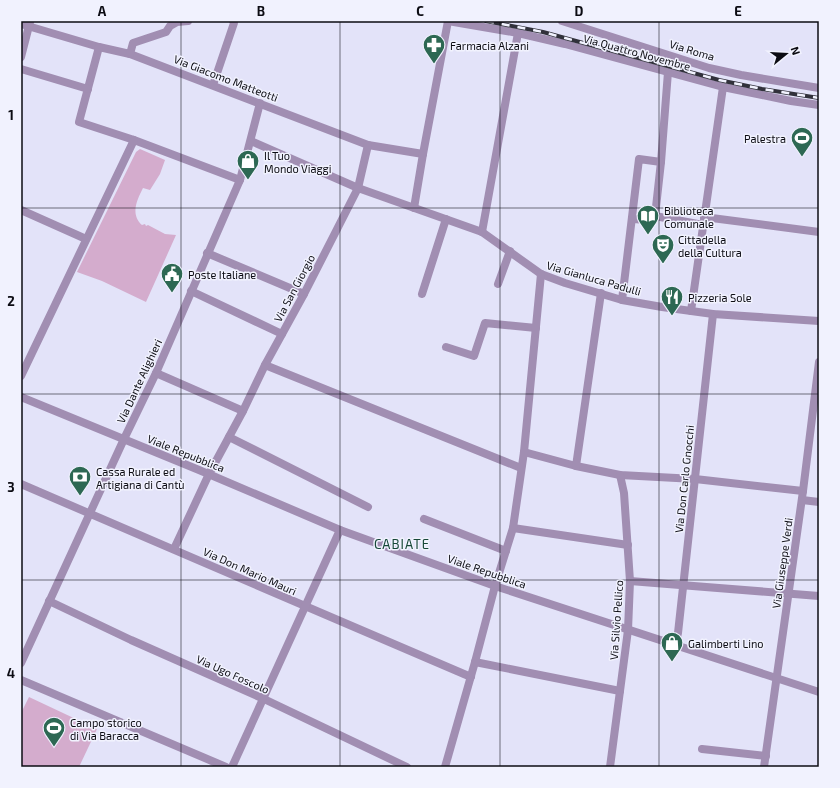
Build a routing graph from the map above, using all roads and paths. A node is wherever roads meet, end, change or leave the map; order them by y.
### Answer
1 (188, 21) edge
2 (233, 21) edge
3 (448, 21) edge
4 (562, 21) edge
5 (177, 22) edge
6 (27, 24) edge
7 (584, 24) edge
8 (518, 33) junction
9 (99, 47) junction
10 (130, 54) junction
11 (21, 57) edge
12 (21, 69) edge
13 (668, 72) junction
14 (213, 85) junction
15 (723, 87) junction
16 (819, 88) edge
17 (88, 90) junction
18 (260, 103) junction
19 (819, 105) edge
20 (134, 140) junction
21 (251, 141) junction
22 (368, 145) junction
23 (423, 154) junction
24 (661, 162) junction
25 (240, 180) junction
26 (358, 188) junction
27 (414, 208) junction
28 (21, 210) edge
29 (652, 218) junction
30 (446, 219) junction
31 (632, 219) junction
32 (704, 221) junction
33 (482, 232) junction
34 (819, 232) edge
35 (86, 239) junction
36 (510, 251) junction
37 (207, 253) junction
38 (541, 274) junction
39 (498, 284) dead end
40 (191, 291) junction
41 (601, 293) junction
42 (304, 294) junction
43 (422, 294) dead end
44 (622, 300) junction
45 (691, 311) junction
46 (713, 314) junction
47 (819, 321) edge
48 (536, 328) junction
49 (282, 334) junction
50 (446, 347) dead end
51 (819, 362) edge
52 (265, 365) junction
53 (156, 373) junction
54 (21, 376) edge
55 (21, 397) edge
56 (243, 411) junction
57 (815, 422) edge
58 (229, 437) junction
59 (124, 439) junction
60 (524, 452) junction
61 (576, 466) junction
62 (521, 468) junction
63 (209, 474) junction
64 (620, 475) junction
65 (695, 479) junction
66 (21, 484) edge
67 (803, 491) junction
68 (802, 500) junction
69 (819, 502) edge
70 (368, 507) dead end
71 (90, 514) junction
72 (424, 519) dead end
73 (513, 528) junction
74 (340, 530) junction
75 (628, 545) junction
76 (174, 549) junction
77 (506, 551) junction
78 (630, 581) junction
79 (683, 585) junction
80 (495, 586) junction
81 (789, 594) junction
82 (819, 596) edge
83 (49, 601) junction
84 (305, 608) junction
85 (628, 630) junction
86 (674, 645) junction
87 (475, 662) junction
88 (21, 663) edge
89 (471, 677) junction
90 (777, 679) junction
91 (21, 680) edge
92 (620, 691) junction
93 (819, 692) edge
94 (264, 699) junction
95 (702, 750) dead end
96 (766, 756) junction
97 (226, 767) edge
98 (232, 767) edge
99 (407, 767) edge
100 (445, 767) edge
101 (610, 767) edge
102 (764, 767) edge

1 - 5 street
2 - 14 street
3 - 8 street, Via Quattro Novembre
3 - 23 street
4 - 7 street, Via Roma
5 - 10 street
6 - 9 street, Via Giacomo Matteotti
6 - 11 street
7 - 16 street, Via Roma
8 - 13 street, Via Quattro Novembre
8 - 33 street
9 - 10 street, Via Giacomo Matteotti
9 - 17 street
10 - 14 street, Via Giacomo Matteotti
12 - 17 street
13 - 15 street, Via Quattro Novembre
13 - 24 street
14 - 18 street, Via Giacomo Matteotti
15 - 19 street, Via Quattro Novembre
15 - 32 street
17 - 20 street
18 - 21 street, Via Dante Alighieri
18 - 22 street, Via Giacomo Matteotti
20 - 25 street
20 - 35 street
21 - 25 street, Via Dante Alighieri
21 - 26 street, Via Gianluca Padulli
22 - 23 street, Via Giacomo Matteotti
22 - 26 street, Via San Giorgio
23 - 27 street
24 - 29 street
24 - 31 street
25 - 37 street, Via Dante Alighieri
26 - 27 street, Via Gianluca Padulli
26 - 42 street, Via San Giorgio
27 - 30 street, Via Gianluca Padulli
28 - 35 street
29 - 31 street
29 - 32 street
30 - 33 street, Via Gianluca Padulli
30 - 43 street
31 - 44 street
32 - 34 street
32 - 45 street
33 - 36 street, Via Gianluca Padulli
35 - 54 street
36 - 38 street, Via Gianluca Padulli
36 - 39 street
37 - 40 street, Via Dante Alighieri
37 - 42 street
38 - 41 street, Via Gianluca Padulli
38 - 48 street
40 - 49 street
40 - 53 street, Via Dante Alighieri
41 - 44 street, Via Gianluca Padulli
41 - 61 street
42 - 49 street, Via San Giorgio
44 - 45 street, Via Gianluca Padulli
45 - 46 street, Via Gianluca Padulli
46 - 47 street, Via Gianluca Padulli
46 - 65 street, Via Don Carlo Gnocchi
48 - 50 street
48 - 60 street
49 - 52 street, Via San Giorgio
51 - 57 street, Via Giuseppe Verdi
52 - 56 street, Via San Giorgio
52 - 62 street
53 - 56 street
53 - 59 street, Via Dante Alighieri
55 - 59 street, Viale Repubblica
56 - 58 street, Via San Giorgio
57 - 67 street, Via Giuseppe Verdi
58 - 63 street, Via San Giorgio
58 - 70 street
59 - 63 street, Viale Repubblica
59 - 71 street, Via Dante Alighieri
60 - 61 street
60 - 62 street
61 - 64 street
62 - 73 street
63 - 74 street, Viale Repubblica
63 - 76 street, Via San Giorgio
64 - 65 street
64 - 75 street, Via Silvio Pellico
65 - 67 street
65 - 79 street, Via Don Carlo Gnocchi
66 - 71 street, Via Don Mario Mauri
67 - 68 street, Via Giuseppe Verdi
68 - 69 street
68 - 81 street, Via Giuseppe Verdi
71 - 76 street, Via Don Mario Mauri
71 - 83 street, Via Dante Alighieri
72 - 77 street
73 - 75 street
73 - 77 street
74 - 80 street, Viale Repubblica
74 - 84 street
75 - 78 street, Via Silvio Pellico
76 - 84 street, Via Don Mario Mauri
77 - 80 street
78 - 79 street
78 - 85 street, Via Silvio Pellico
79 - 81 street
79 - 86 street, Via Don Carlo Gnocchi
80 - 85 street, Viale Repubblica
80 - 87 street
81 - 82 street
81 - 90 street, Via Giuseppe Verdi
83 - 88 street, Via Dante Alighieri
83 - 94 street, Via Ugo Foscolo
84 - 89 street, Via Don Mario Mauri
84 - 94 street
85 - 86 street, Viale Repubblica
85 - 92 street, Via Silvio Pellico
86 - 90 street, Viale Repubblica
87 - 89 street
87 - 92 street
89 - 100 street
90 - 93 street, Viale Repubblica
90 - 96 street, Via Giuseppe Verdi
91 - 97 street
92 - 101 street, Via Silvio Pellico
94 - 98 street
94 - 99 street, Via Ugo Foscolo
95 - 96 street
96 - 102 street, Via Giuseppe Verdi

